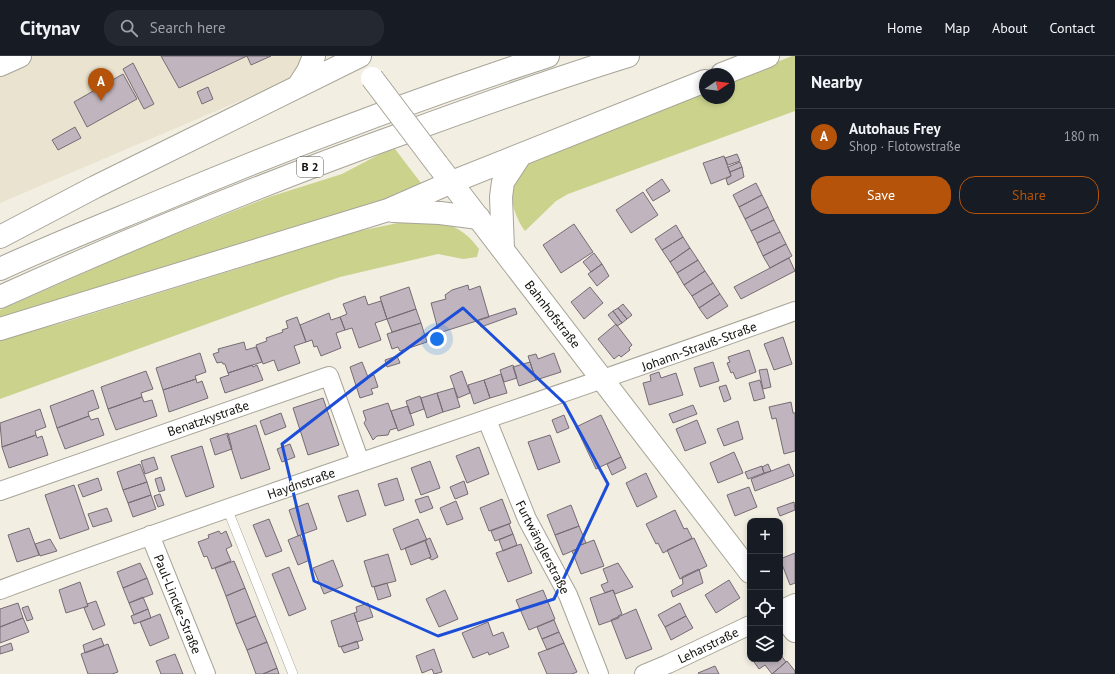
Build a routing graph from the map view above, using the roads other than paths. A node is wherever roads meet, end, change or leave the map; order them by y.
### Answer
1 (20, 56) edge
2 (314, 56) edge
3 (548, 56) edge
4 (628, 56) edge
5 (768, 56) edge
6 (357, 57) edge
7 (0, 65) edge
8 (735, 69) edge
9 (699, 83) edge
10 (299, 85) junction
11 (520, 156) junction
12 (452, 182) junction
13 (388, 210) junction
14 (479, 218) junction
15 (0, 237) edge
16 (503, 249) junction
17 (0, 270) edge
18 (0, 297) edge
19 (795, 311) edge
20 (0, 329) edge
21 (604, 380) junction
22 (487, 420) junction
23 (360, 462) junction
24 (0, 491) edge
25 (227, 508) junction
26 (150, 535) junction
27 (747, 568) edge
28 (0, 590) edge
29 (795, 604) edge
30 (783, 610) edge
31 (783, 615) edge
32 (748, 626) edge
33 (795, 631) edge
34 (206, 674) edge
35 (293, 674) edge
36 (599, 674) edge
37 (644, 674) edge

1 - 7 main road
2 - 10 main road
3 - 17 main road, B 2
4 - 18 main road, B 2
5 - 8 main road
6 - 10 main road
6 - 12 main road, Bahnhofstraße, bridge
9 - 11 main road
10 - 15 main road
11 - 12 main road
11 - 16 main road
12 - 13 main road
12 - 14 main road, Bahnhofstraße
13 - 14 main road
13 - 20 main road
14 - 16 main road, Bahnhofstraße
16 - 21 main road, Bahnhofstraße
19 - 21 street, Johann-Strauß-Straße
21 - 22 street, Haydnstraße
21 - 27 main road, Bahnhofstraße
22 - 23 street, Haydnstraße
22 - 36 street, Furtwänglerstraße
23 - 24 street, Benatzkystraße
23 - 25 street, Haydnstraße
25 - 26 street, Haydnstraße
25 - 35 lane
26 - 28 street, Haydnstraße
26 - 34 street, Paul-Lincke-Straße
29 - 30 street
31 - 33 main road
32 - 37 street, Leharstraße

